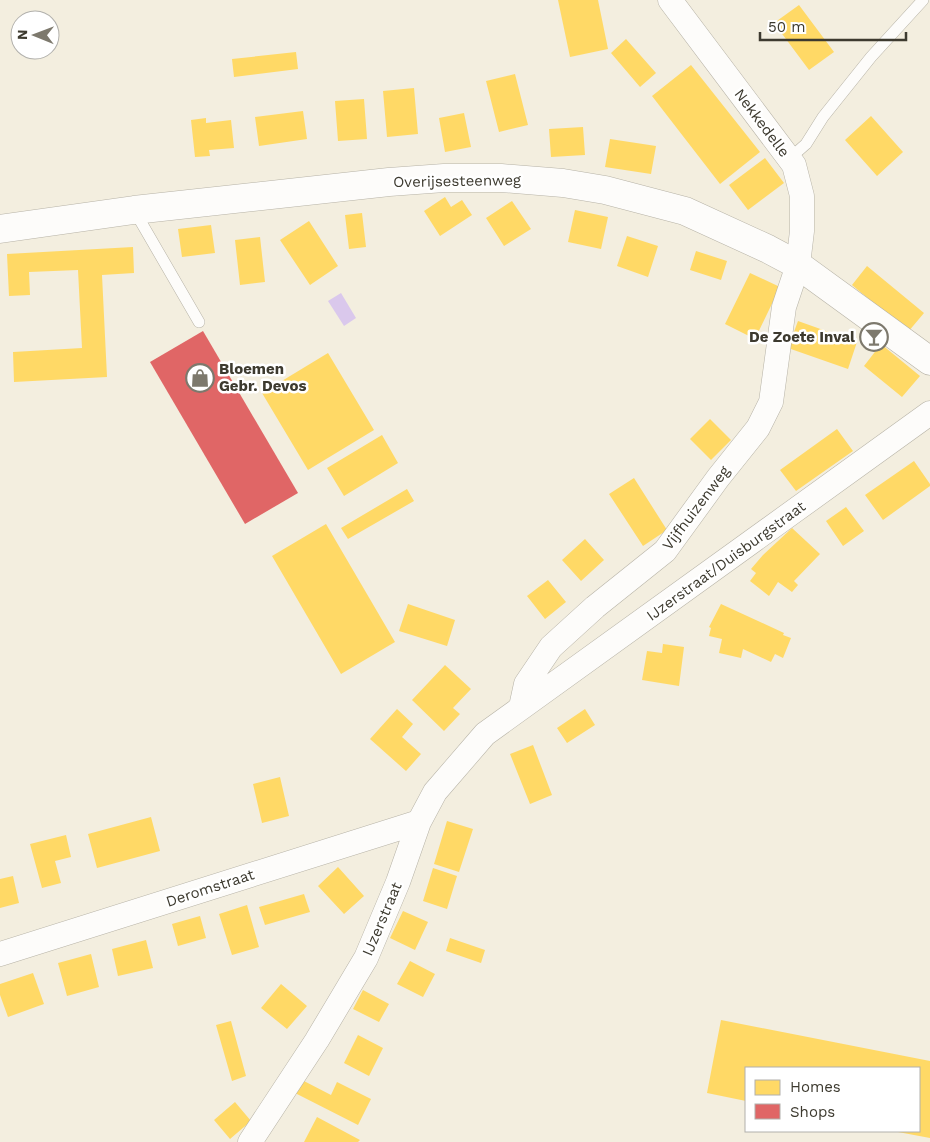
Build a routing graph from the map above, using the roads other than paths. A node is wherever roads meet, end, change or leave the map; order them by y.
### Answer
1 (670, 0) edge
2 (923, 0) edge
3 (790, 159) junction
4 (134, 210) junction
5 (0, 229) edge
6 (798, 265) junction
7 (199, 322) dead end
8 (930, 362) edge
9 (930, 413) edge
10 (521, 707) junction
11 (419, 822) junction
12 (0, 954) edge
13 (250, 1142) edge

1 - 3 street, Nekkedelle
2 - 3 lane
3 - 6 street, Nekkedelle
4 - 5 street, Overijsesteenweg
4 - 6 street, Overijsesteenweg
4 - 7 lane
6 - 8 street, Overijsesteenweg
6 - 10 street, Vijfhuizenweg
9 - 10 street, IJzerstraat/Duisburgstraat
10 - 11 street, IJzerstraat
11 - 12 street, Deromstraat
11 - 13 street, IJzerstraat

